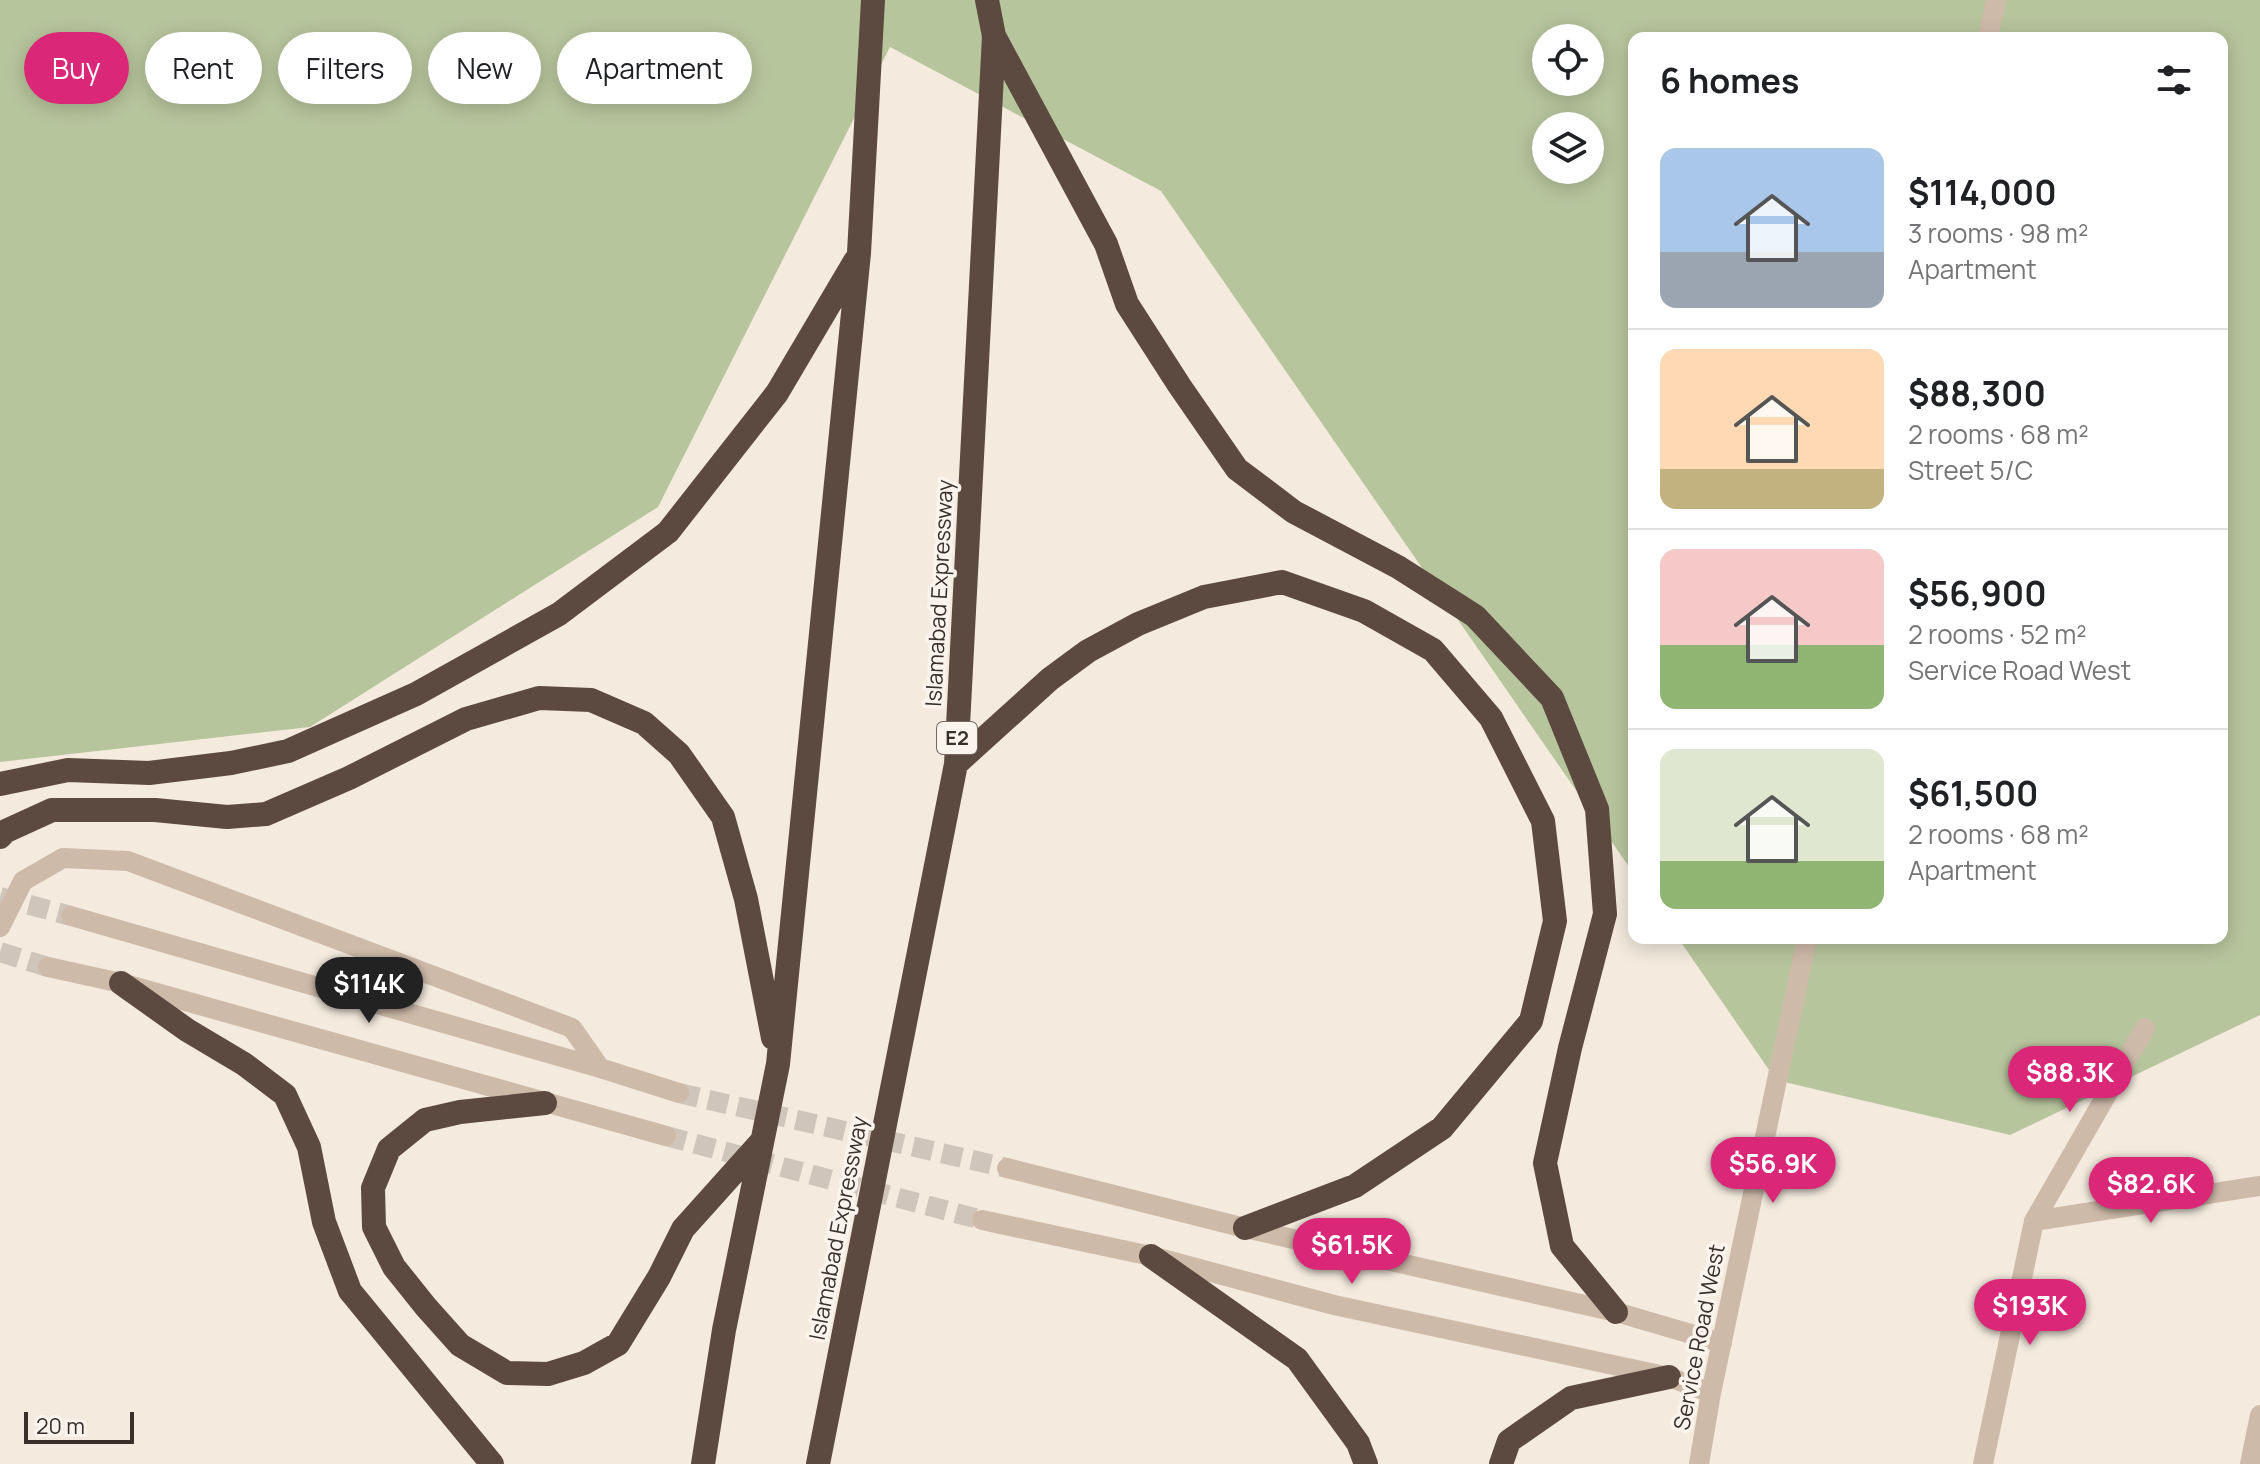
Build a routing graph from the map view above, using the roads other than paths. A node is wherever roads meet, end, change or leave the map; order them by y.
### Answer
1 (873, 0) edge
2 (987, 0) edge
3 (1996, 0) edge
4 (1989, 32) edge
5 (994, 36) junction
6 (859, 253) junction
7 (956, 764) junction
8 (0, 784) edge
9 (0, 837) edge
10 (71, 916) tunnel mouth
11 (0, 927) edge
12 (1806, 944) edge
13 (48, 967) tunnel mouth
14 (121, 983) junction
15 (2145, 1028) dead end
16 (778, 1064) junction
17 (600, 1068) junction
18 (679, 1093) tunnel mouth
19 (545, 1103) junction
20 (666, 1136) tunnel mouth
21 (762, 1142) junction
22 (1007, 1168) tunnel mouth
23 (2260, 1186) edge
24 (982, 1220) tunnel mouth
25 (2034, 1221) junction
26 (1245, 1228) junction
27 (1151, 1256) junction
28 (1616, 1312) junction
29 (1722, 1343) junction
30 (1669, 1377) junction
31 (1711, 1393) junction
32 (2260, 1415) edge
33 (492, 1464) edge
34 (703, 1464) edge
35 (818, 1464) edge
36 (1366, 1464) edge
37 (1501, 1464) edge
38 (1699, 1464) edge
39 (1983, 1464) edge
40 (2250, 1464) edge

1 - 6 highway
2 - 5 highway, Islamabad Expressway / E2
3 - 4 street
5 - 7 highway, Islamabad Expressway / E2
5 - 28 highway
6 - 8 highway
6 - 16 highway
7 - 26 highway
7 - 35 highway, Islamabad Expressway / E2
9 - 16 highway
10 - 17 street
11 - 17 street
12 - 29 street, Service Road West
13 - 14 street
14 - 19 street
14 - 33 highway
15 - 25 street
16 - 21 highway
17 - 18 street
19 - 20 street
19 - 21 highway
21 - 34 highway
22 - 26 street
23 - 25 street
24 - 27 street
25 - 39 street
26 - 28 street
27 - 30 street
27 - 36 highway
28 - 29 street
29 - 31 street, Service Road West
30 - 31 street
30 - 37 highway
31 - 38 street, Service Road West
32 - 40 street

